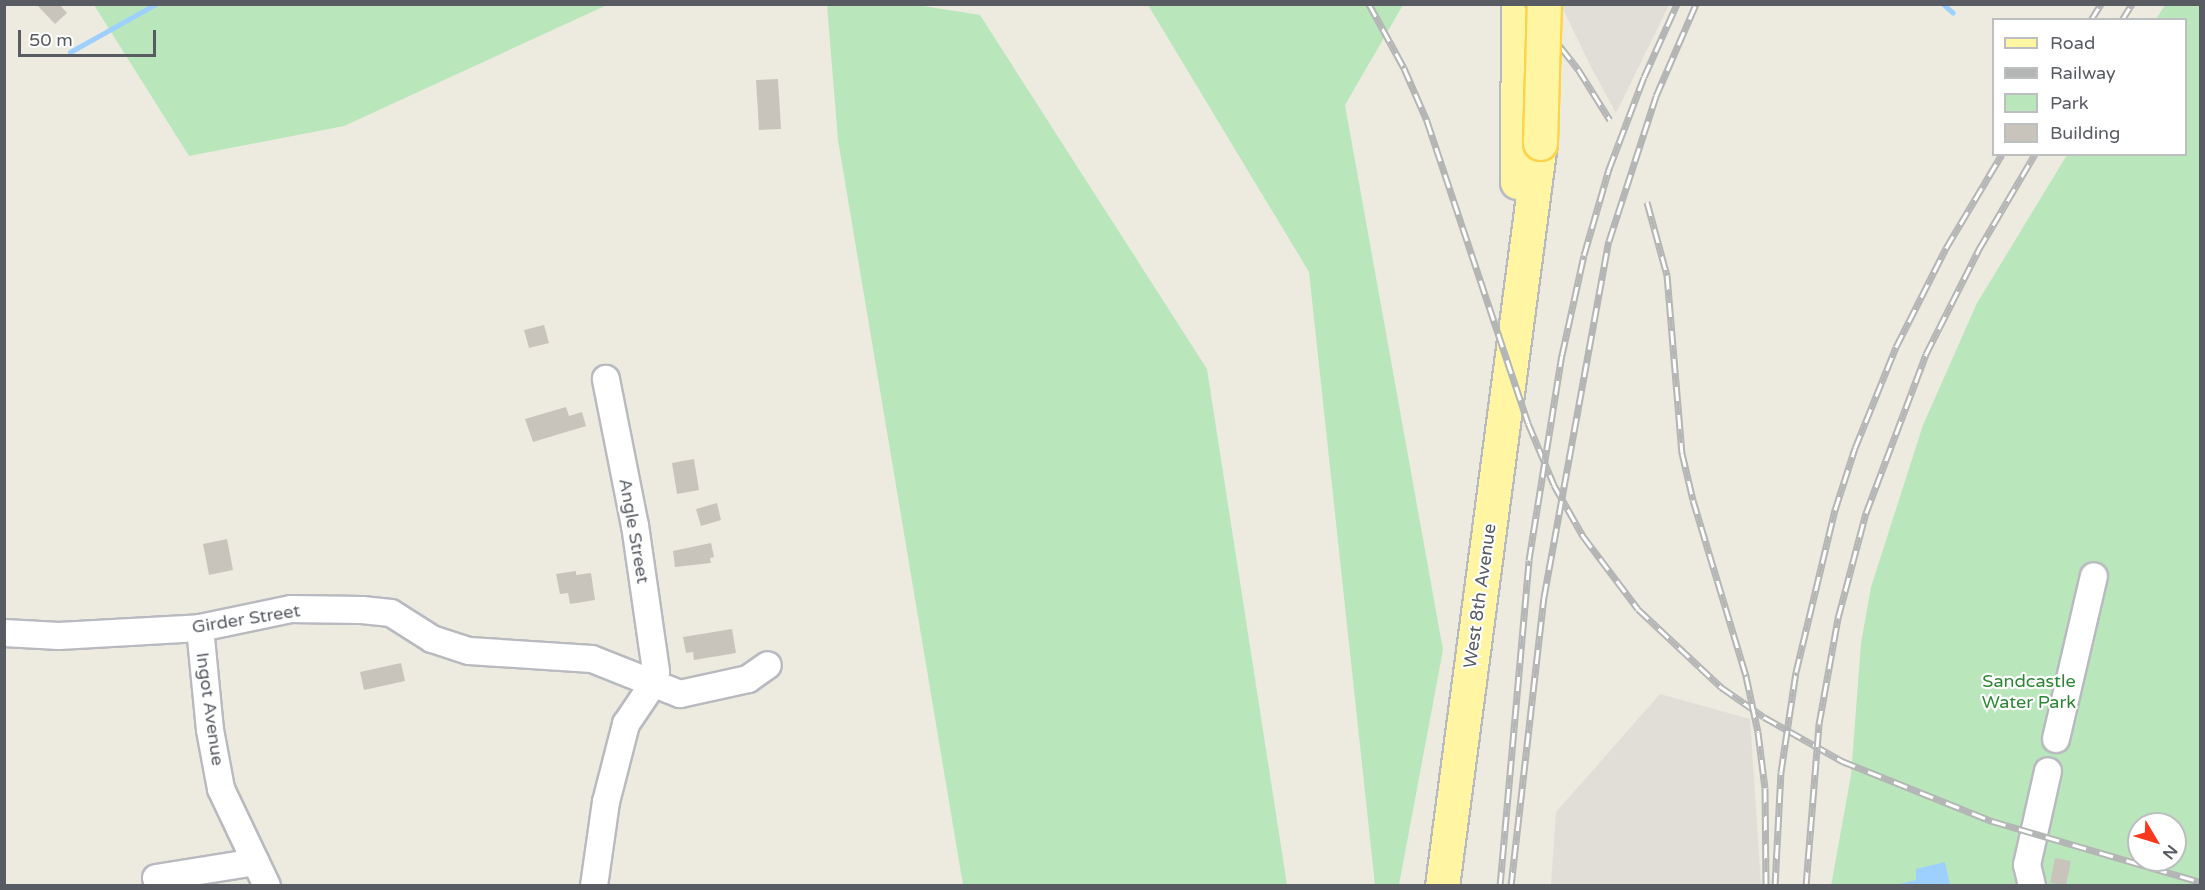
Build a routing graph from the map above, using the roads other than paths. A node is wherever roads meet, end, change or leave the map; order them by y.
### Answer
1 (1518, 4) edge
2 (1544, 4) edge
3 (1529, 143) junction
4 (606, 379) dead end
5 (2094, 576) dead end
6 (200, 628) junction
7 (4, 633) edge
8 (768, 665) dead end
9 (653, 684) junction
10 (2056, 739) dead end
11 (2048, 771) dead end
12 (256, 862) junction
13 (156, 878) dead end
14 (267, 885) edge
15 (594, 885) edge
16 (1442, 885) edge
17 (2032, 885) edge

1 - 3 main road
2 - 3 main road, bridge
3 - 16 main road, West 8th Avenue
4 - 9 street, Angle Street
5 - 10 street
6 - 7 street, Girder Street
6 - 9 street, Girder Street
6 - 12 street, Ingot Avenue
8 - 9 street
9 - 15 street
11 - 17 street
12 - 13 street
12 - 14 street, Ingot Avenue

